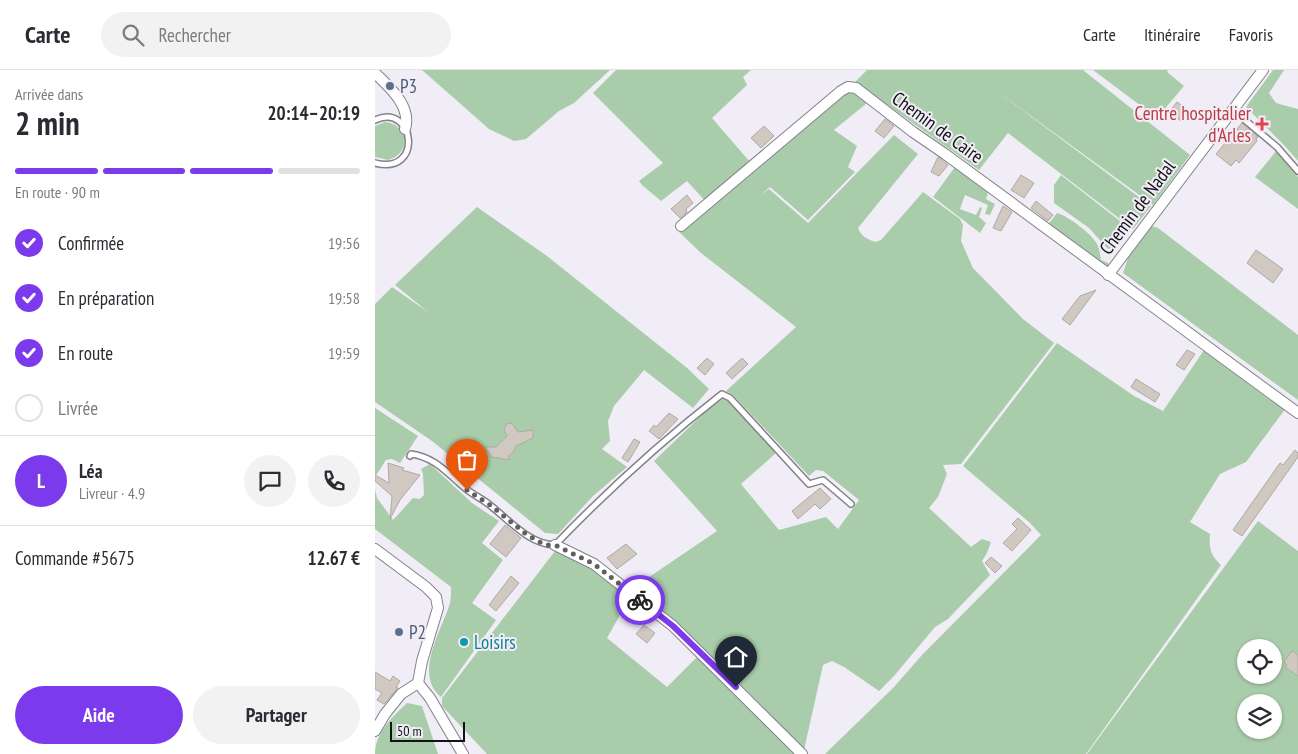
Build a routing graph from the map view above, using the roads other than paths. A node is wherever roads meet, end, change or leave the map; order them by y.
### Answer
1 (1263, 70) edge
2 (375, 73) edge
3 (1233, 110) junction
4 (375, 120) edge
5 (405, 129) junction
6 (375, 163) edge
7 (1298, 171) edge
8 (681, 226) dead end
9 (1108, 275) junction
10 (1298, 414) edge
11 (410, 456) dead end
12 (851, 504) dead end
13 (555, 545) junction
14 (375, 549) edge
15 (418, 683) junction
16 (375, 731) edge
17 (463, 754) edge
18 (802, 754) edge

1 - 3 street, Chemin de Nadal
2 - 5 street
3 - 7 lane
3 - 9 street, Chemin de Nadal
4 - 5 lane
5 - 6 lane
8 - 9 street, Chemin de Caire
9 - 10 street, Chemin de Nadal
11 - 13 lane
12 - 13 lane
13 - 18 street
14 - 15 street
15 - 16 street
15 - 17 street

